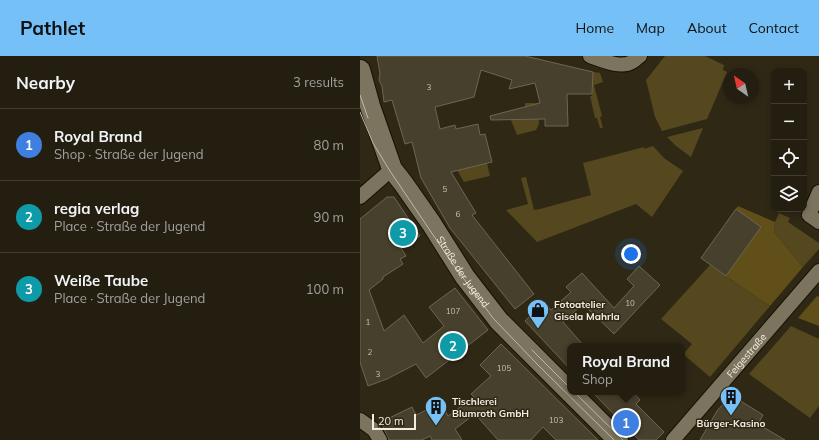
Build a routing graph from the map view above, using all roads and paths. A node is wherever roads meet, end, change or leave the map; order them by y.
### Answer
1 (590, 56) edge
2 (640, 56) edge
3 (360, 70) edge
4 (392, 169) junction
5 (819, 192) edge
6 (360, 197) edge
7 (819, 222) edge
8 (819, 272) edge
9 (567, 389) edge
10 (573, 395) edge
11 (360, 420) edge
12 (380, 440) edge
13 (618, 440) edge
14 (673, 440) edge

1 - 2 street
3 - 4 main road, Straße der Jugend
4 - 6 street
4 - 9 main road, Straße der Jugend
5 - 7 street
8 - 14 street, Feigestraße
10 - 13 main road, Straße der Jugend
11 - 12 street

